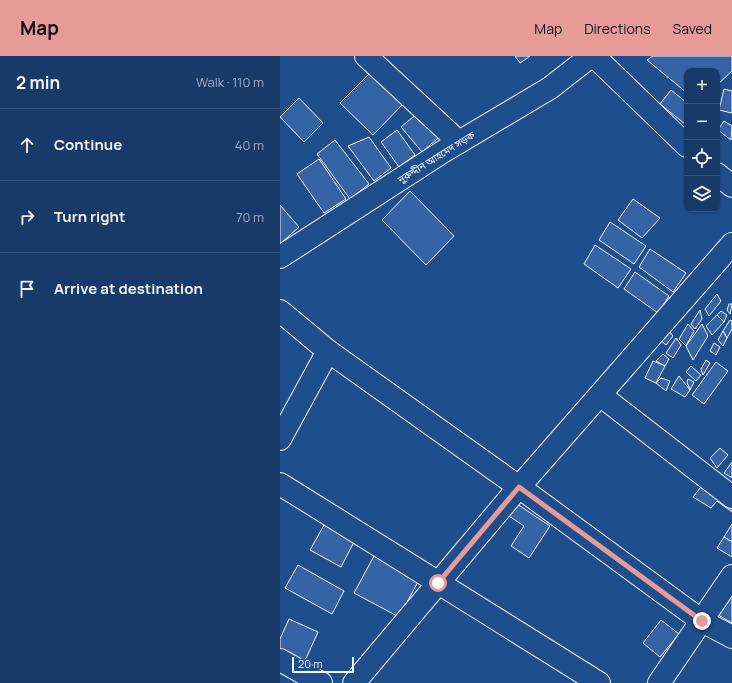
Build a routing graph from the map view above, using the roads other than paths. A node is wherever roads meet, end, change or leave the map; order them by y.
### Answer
1 (366, 56) edge
2 (592, 56) edge
3 (459, 142) junction
4 (684, 143) edge
5 (720, 176) edge
6 (732, 186) edge
7 (732, 244) edge
8 (280, 257) edge
9 (280, 311) edge
10 (328, 351) junction
11 (600, 395) junction
12 (280, 439) edge
13 (280, 484) edge
14 (519, 487) junction
15 (732, 497) edge
16 (732, 576) edge
17 (438, 583) junction
18 (702, 621) junction
19 (732, 637) edge
20 (280, 660) edge
21 (321, 683) edge
22 (354, 683) edge
23 (600, 683) edge
24 (660, 683) edge

1 - 3 street
2 - 3 street, নুরুদ্দীন আহমেদ সড়ক
2 - 4 street
3 - 8 street, নুরুদ্দীন আহমেদ সড়ক
5 - 6 street
7 - 11 street
9 - 10 street
10 - 12 street
10 - 14 street
11 - 14 street
11 - 15 street
13 - 17 street
14 - 17 street
14 - 18 street
16 - 18 street
17 - 22 street
17 - 23 street
18 - 19 street
18 - 24 street
20 - 21 street

